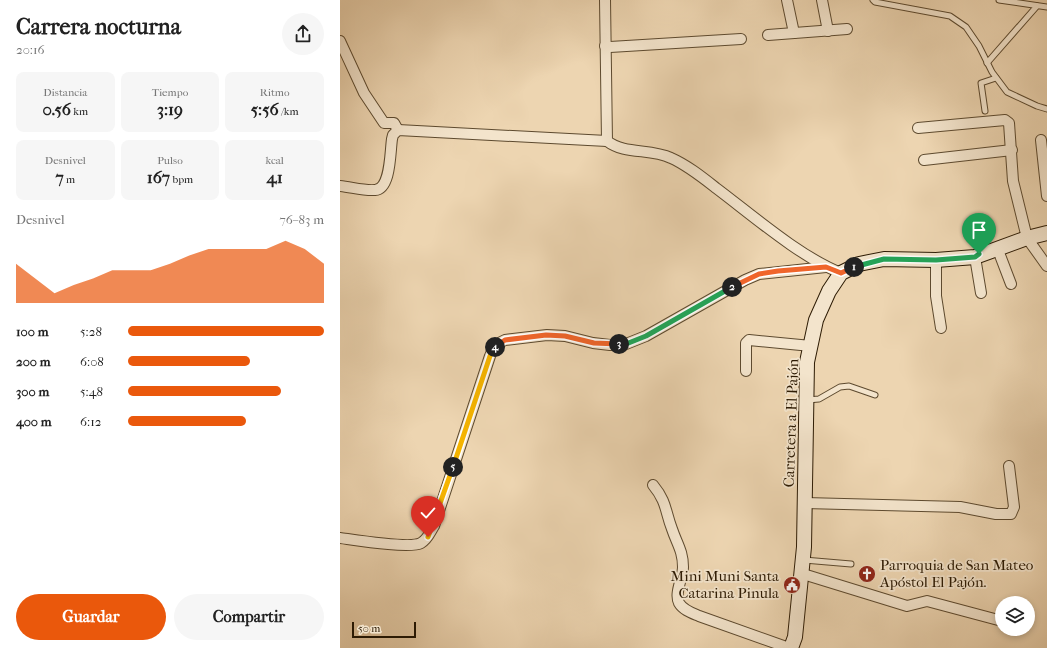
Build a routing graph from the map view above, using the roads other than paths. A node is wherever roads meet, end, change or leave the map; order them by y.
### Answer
1 (606, 0) edge
2 (787, 0) edge
3 (822, 0) edge
4 (874, 0) edge
5 (999, 0) edge
6 (1037, 6) junction
7 (1047, 7) edge
8 (847, 29) dead end
9 (828, 31) junction
10 (794, 33) junction
11 (768, 35) dead end
12 (741, 39) dead end
13 (340, 41) edge
14 (605, 46) junction
15 (987, 63) junction
16 (996, 78) junction
17 (1047, 109) edge
18 (985, 111) dead end
19 (918, 128) dead end
20 (398, 130) junction
21 (1041, 140) dead end
22 (607, 141) junction
23 (1012, 150) junction
24 (924, 160) dead end
25 (340, 186) edge
26 (1047, 196) edge
27 (1047, 233) edge
28 (1027, 238) junction
29 (998, 250) junction
30 (975, 257) junction
31 (936, 260) junction
32 (1047, 266) edge
33 (826, 267) junction
34 (841, 273) junction
35 (1011, 284) dead end
36 (981, 293) dead end
37 (941, 328) dead end
38 (811, 346) junction
39 (746, 372) dead end
40 (875, 395) dead end
41 (806, 400) junction
42 (1009, 466) dead end
43 (653, 485) dead end
44 (806, 503) junction
45 (340, 538) edge
46 (804, 560) junction
47 (851, 564) dead end
48 (803, 574) junction
49 (995, 619) edge
50 (790, 648) edge

1 - 14 street
2 - 10 street
3 - 9 street
4 - 15 lane
5 - 6 lane
6 - 7 lane
6 - 15 lane
8 - 9 street
9 - 10 street
10 - 11 street
12 - 14 street
13 - 20 street
14 - 22 street
15 - 16 lane
16 - 17 lane
16 - 18 lane
19 - 23 street
20 - 22 street
20 - 25 street
21 - 26 street
22 - 33 street
23 - 24 street
23 - 28 street
27 - 28 street
28 - 29 street
28 - 32 street
29 - 30 street
29 - 35 street
30 - 31 street
30 - 36 street
31 - 34 street
31 - 37 street
33 - 34 street
33 - 45 street
34 - 38 street, Carretera a El Pajón
38 - 39 street
38 - 41 street, Carretera a El Pajón
40 - 41 lane
41 - 44 street, Carretera a El Pajón
42 - 44 street
43 - 50 street
44 - 46 street, Carretera a El Pajón
46 - 47 lane
46 - 48 street, Carretera a El Pajón
48 - 49 street
48 - 50 street, Carretera a El Pajón

